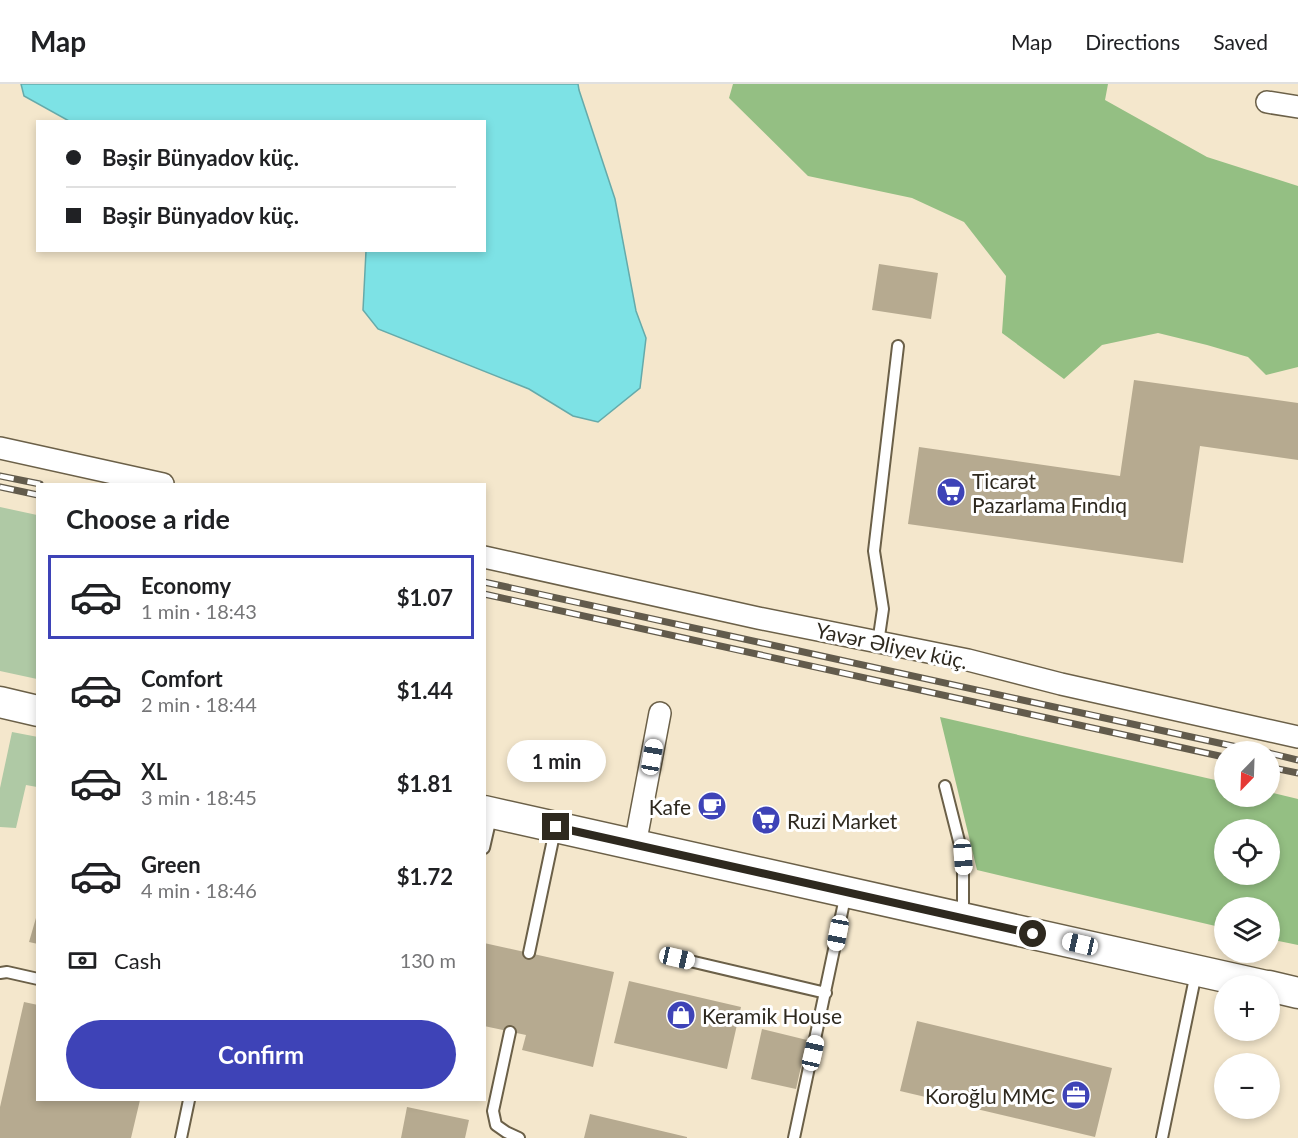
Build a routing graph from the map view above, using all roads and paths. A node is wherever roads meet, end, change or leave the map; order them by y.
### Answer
1 (1268, 102) dead end
2 (1298, 107) edge
3 (898, 346) dead end
4 (0, 448) edge
5 (158, 483) edge
6 (486, 556) edge
7 (878, 643) junction
8 (0, 702) edge
9 (36, 711) edge
10 (660, 713) dead end
11 (1298, 737) edge
12 (945, 786) dead end
13 (488, 812) edge
14 (556, 827) junction
15 (486, 830) edge
16 (635, 845) junction
17 (846, 893) junction
18 (963, 918) junction
19 (529, 953) dead end
20 (677, 958) dead end
21 (1197, 970) junction
22 (0, 974) edge
23 (1219, 975) edge
24 (36, 979) edge
25 (1280, 989) edge
26 (826, 993) junction
27 (1298, 993) edge
28 (510, 1032) dead end
29 (189, 1101) edge
30 (181, 1138) edge
31 (519, 1138) edge
32 (794, 1138) edge
33 (1162, 1138) edge

1 - 2 street
3 - 7 lane
4 - 5 street
6 - 7 street, Yavər Əliyev küç.
7 - 11 street, Yavər Əliyev küç.
8 - 9 street
10 - 16 street
12 - 18 lane
13 - 14 street
13 - 15 lane
14 - 16 street
14 - 19 lane
16 - 17 street
17 - 18 street
17 - 26 lane
18 - 21 street
20 - 26 lane
21 - 23 street
21 - 33 lane
22 - 24 lane
25 - 27 street
26 - 32 lane
28 - 31 lane
29 - 30 lane

